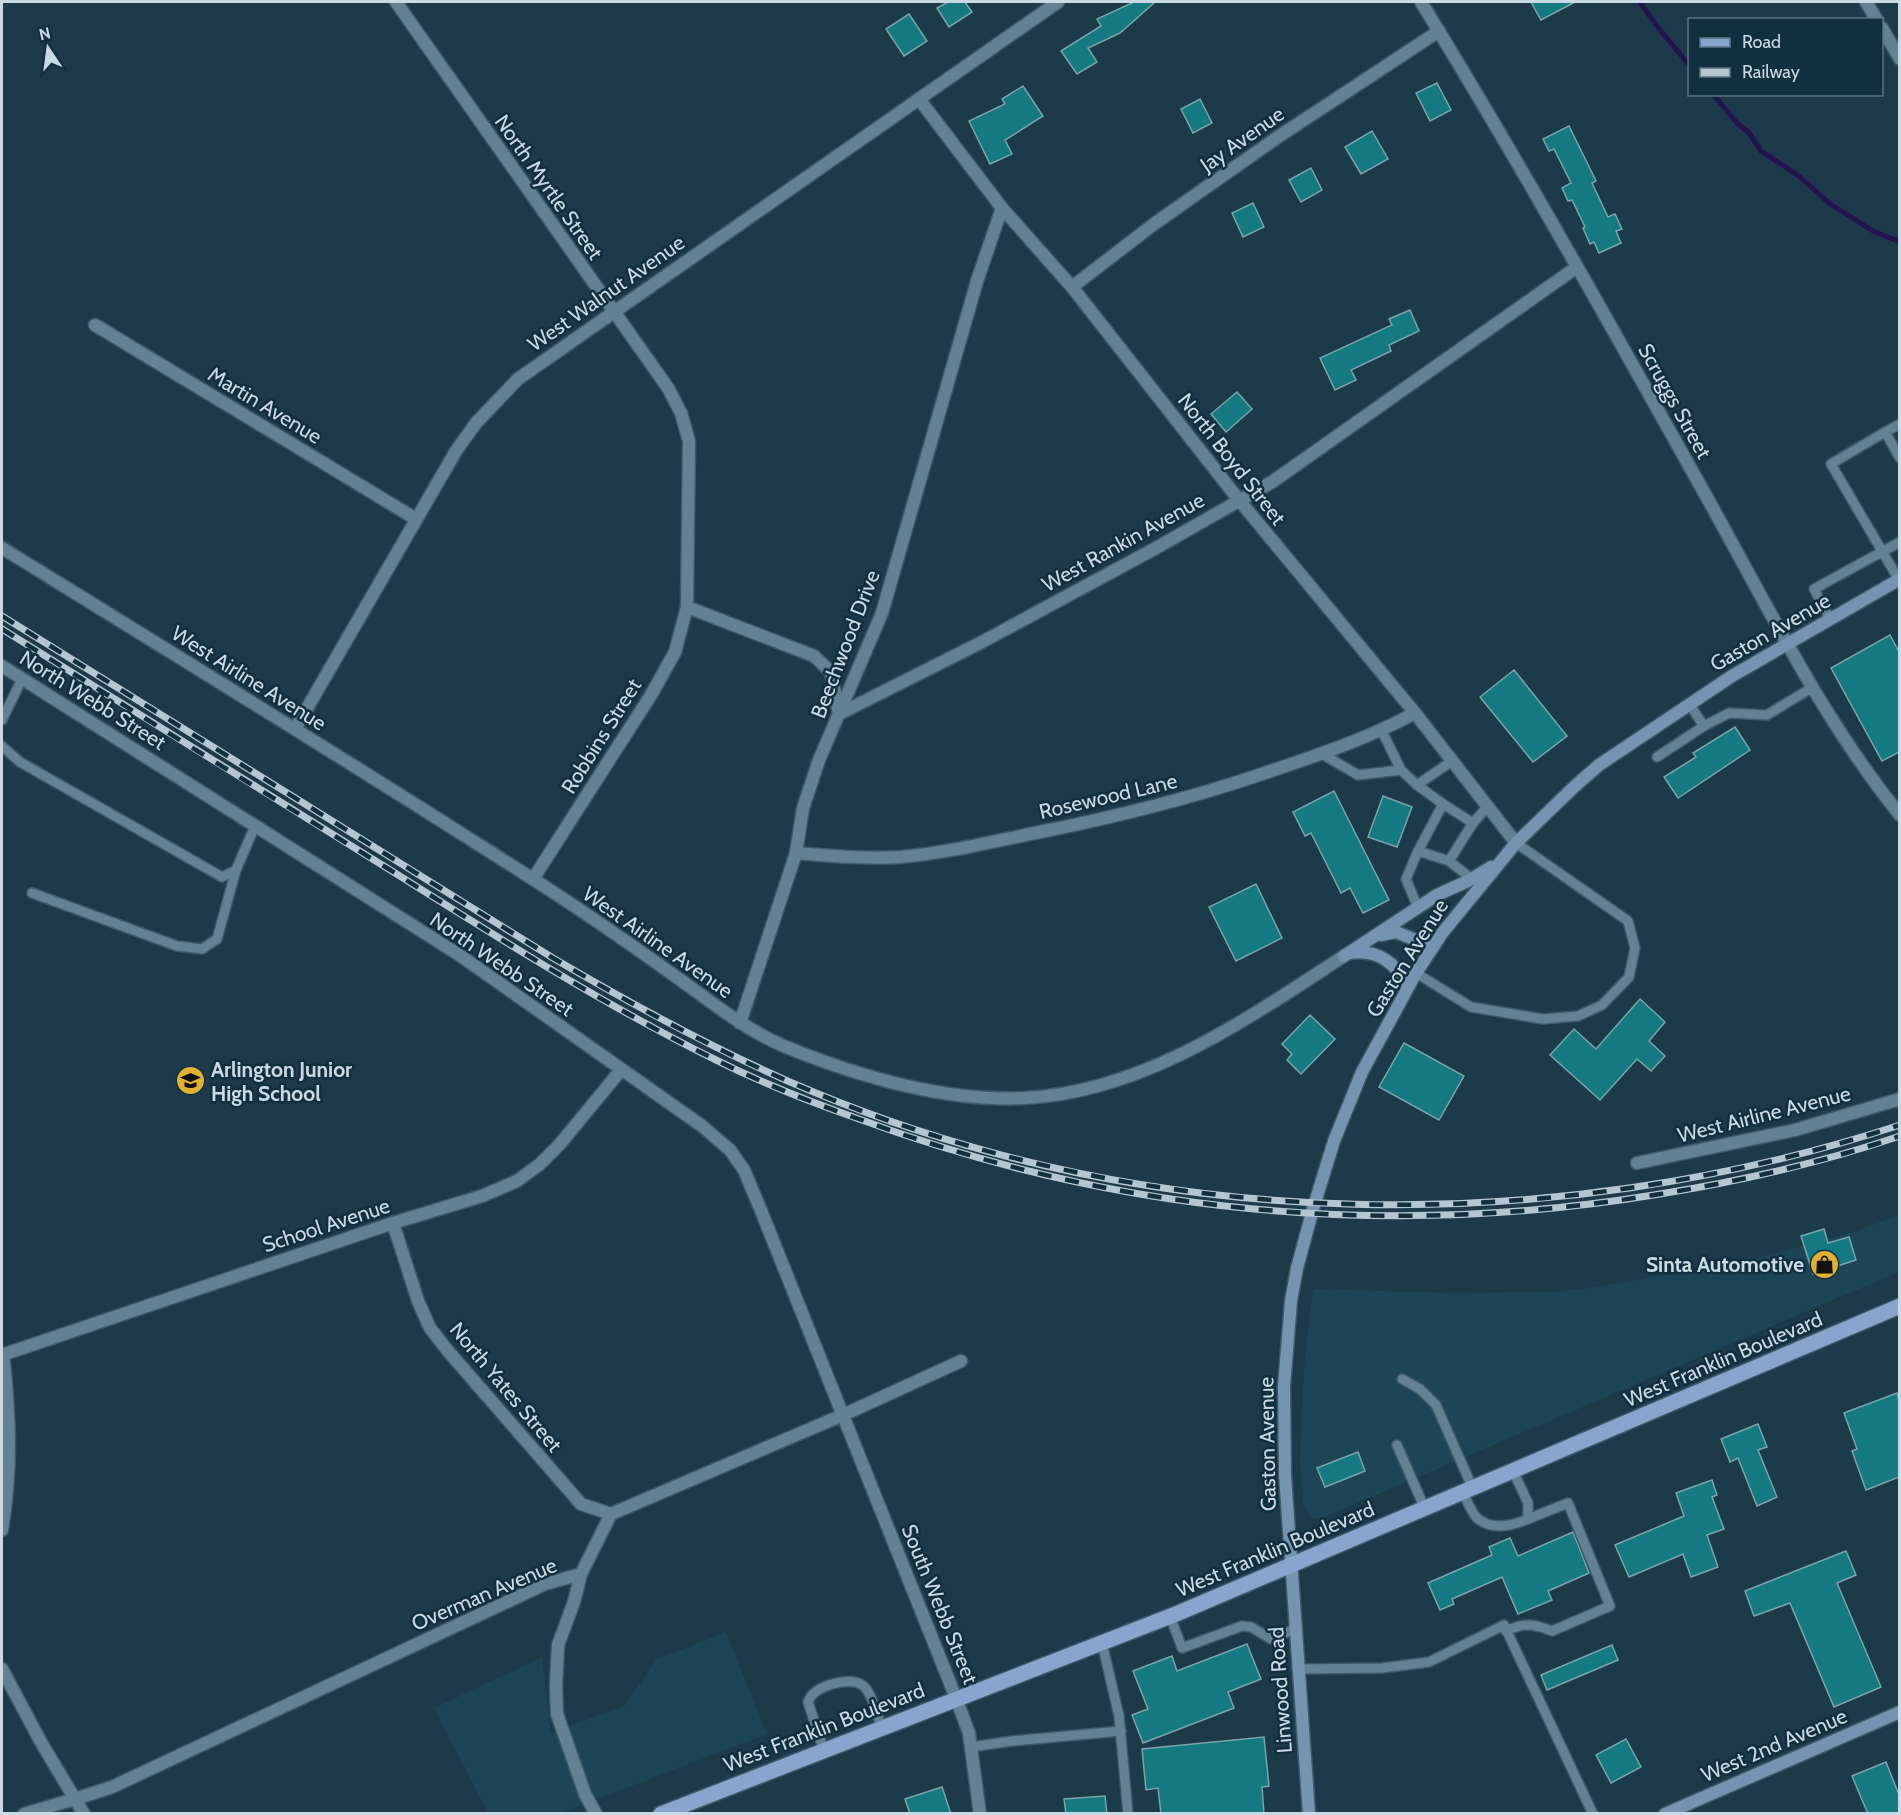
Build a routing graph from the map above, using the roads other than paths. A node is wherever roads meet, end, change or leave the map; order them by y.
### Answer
1 (396, 2) edge
2 (1058, 2) edge
3 (1421, 2) edge
4 (1866, 2) edge
5 (1876, 18) edge
6 (1439, 31) junction
7 (1883, 31) edge
8 (1899, 59) edge
9 (919, 99) junction
10 (1002, 208) junction
11 (1577, 267) junction
12 (1072, 287) junction
13 (614, 313) junction
14 (94, 325) dead end
15 (1899, 424) edge
16 (1885, 432) junction
17 (1899, 458) edge
18 (1239, 500) junction
19 (416, 519) junction
20 (1899, 542) edge
21 (2, 548) edge
22 (1881, 551) junction
23 (1899, 579) edge
24 (687, 607) junction
25 (1830, 619) junction
26 (1788, 643) junction
27 (2, 666) edge
28 (22, 679) junction
29 (1813, 687) junction
30 (1689, 704) junction
31 (1415, 713) junction
32 (839, 714) junction
33 (2, 720) edge
34 (1704, 726) junction
35 (295, 729) junction
36 (1382, 731) junction
37 (2, 746) edge
38 (1322, 754) junction
39 (1657, 757) dead end
40 (1452, 761) junction
41 (1401, 770) junction
42 (1417, 785) junction
43 (1443, 804) junction
44 (1488, 806) junction
45 (1899, 815) edge
46 (1473, 823) junction
47 (255, 826) junction
48 (1516, 843) junction
49 (1418, 851) junction
50 (796, 853) junction
51 (1502, 860) junction
52 (1449, 861) junction
53 (236, 870) junction
54 (532, 879) junction
55 (1472, 879) junction
56 (32, 893) dead end
57 (1418, 908) junction
58 (1374, 936) junction
59 (1433, 947) junction
60 (1344, 956) junction
61 (1416, 973) junction
62 (1407, 988) junction
63 (740, 1023) junction
64 (621, 1070) junction
65 (1899, 1099) edge
66 (1637, 1163) dead end
67 (393, 1223) junction
68 (1899, 1306) edge
69 (2, 1354) edge
70 (961, 1361) dead end
71 (1402, 1379) dead end
72 (843, 1415) junction
73 (1397, 1445) dead end
74 (1513, 1471) junction
75 (1468, 1491) junction
76 (1425, 1509) junction
77 (611, 1514) junction
78 (1528, 1519) junction
79 (2, 1530) edge
80 (1290, 1564) junction
81 (581, 1574) junction
82 (1170, 1616) junction
83 (1295, 1629) junction
84 (1506, 1631) junction
85 (1102, 1643) junction
86 (2, 1669) edge
87 (1297, 1669) junction
88 (956, 1698) junction
89 (1899, 1712) edge
90 (882, 1728) junction
91 (1121, 1731) junction
92 (971, 1747) junction
93 (824, 1751) junction
94 (75, 1799) junction
95 (1666, 1813) edge
96 (24, 1814) edge
97 (84, 1814) edge
98 (596, 1814) edge
99 (661, 1814) edge
100 (980, 1814) edge
101 (1128, 1814) edge
102 (1309, 1814) edge
103 (1593, 1814) edge

1 - 13 street, North Myrtle Street
2 - 9 street, West Walnut Avenue
3 - 6 street, Scruggs Street
4 - 5 street
6 - 11 street, Scruggs Street
6 - 12 street, Jay Avenue
7 - 8 street
9 - 10 street, North Boyd Street
9 - 13 street, West Walnut Avenue
10 - 12 street, North Boyd Street
10 - 32 street, Beechwood Drive
11 - 18 street, West Rankin Avenue
11 - 26 street, Scruggs Street
12 - 18 street, North Boyd Street
13 - 19 street, West Walnut Avenue
13 - 24 street, North Myrtle Street
14 - 19 street, Martin Avenue
15 - 16 lane
16 - 17 lane
16 - 22 lane
18 - 31 street, North Boyd Street
18 - 32 street, West Rankin Avenue
19 - 35 street, West Walnut Avenue
20 - 22 lane
21 - 35 street, West Airline Avenue
22 - 23 lane
22 - 25 lane
23 - 25 main road, Gaston Avenue
24 - 32 street
24 - 54 street, Robbins Street
25 - 26 main road, Gaston Avenue
26 - 29 street, Scruggs Street
26 - 30 main road, Gaston Avenue
27 - 28 street, North Webb Street
28 - 33 lane
28 - 47 street, North Webb Street
29 - 34 lane
29 - 45 street, Scruggs Street
30 - 34 lane
30 - 48 main road, Gaston Avenue
31 - 36 street, Rosewood Lane
31 - 40 street, North Boyd Street
32 - 50 street, Beechwood Drive
34 - 39 lane
35 - 54 street, West Airline Avenue
36 - 38 street, Rosewood Lane
36 - 41 lane
37 - 53 lane
38 - 41 lane
38 - 50 street, Rosewood Lane
40 - 42 lane
40 - 44 street, North Boyd Street
41 - 42 lane
42 - 43 lane
43 - 46 lane
43 - 49 lane
44 - 46 lane
44 - 48 street, North Boyd Street
46 - 52 lane
47 - 53 lane
47 - 64 street, North Webb Street
48 - 51 main road, Gaston Avenue
48 - 61 lane
49 - 52 lane
49 - 57 lane
50 - 63 street, Beechwood Drive
51 - 55 main road
51 - 59 main road, Gaston Avenue
52 - 55 lane
53 - 56 lane
54 - 63 street, West Airline Avenue
55 - 57 main road
57 - 58 main road
58 - 59 main road
58 - 60 main road
59 - 61 main road, Gaston Avenue
60 - 62 main road
60 - 63 street, West Airline Avenue
61 - 62 main road, Gaston Avenue
62 - 80 main road, Gaston Avenue
64 - 67 street, School Avenue
64 - 72 street, North Webb Street
65 - 66 street, West Airline Avenue
67 - 69 street, School Avenue
67 - 77 street, North Yates Street
68 - 74 main road, West Franklin Boulevard
69 - 79 street
70 - 72 street
71 - 75 lane
72 - 77 street
72 - 88 street, South Webb Street
73 - 76 lane
74 - 75 main road, West Franklin Boulevard
74 - 78 lane
75 - 76 main road, West Franklin Boulevard
75 - 78 lane
76 - 80 main road, West Franklin Boulevard
77 - 81 street, Overman Avenue
78 - 84 lane
80 - 82 main road, West Franklin Boulevard
80 - 83 main road, Linwood Road
81 - 94 street, Overman Avenue
81 - 98 street
82 - 83 lane
82 - 85 main road, West Franklin Boulevard
83 - 87 main road, Linwood Road
84 - 87 lane
84 - 103 lane
85 - 88 main road, West Franklin Boulevard
85 - 91 lane
86 - 94 street
87 - 102 main road, Linwood Road
88 - 90 main road, West Franklin Boulevard
88 - 92 street, South Webb Street
89 - 95 main road, West 2nd Avenue
90 - 93 main road, West Franklin Boulevard
90 - 93 lane
91 - 92 lane
91 - 101 lane
92 - 100 street, South Webb Street
93 - 99 main road, West Franklin Boulevard
94 - 96 street, Overman Avenue
94 - 97 street

